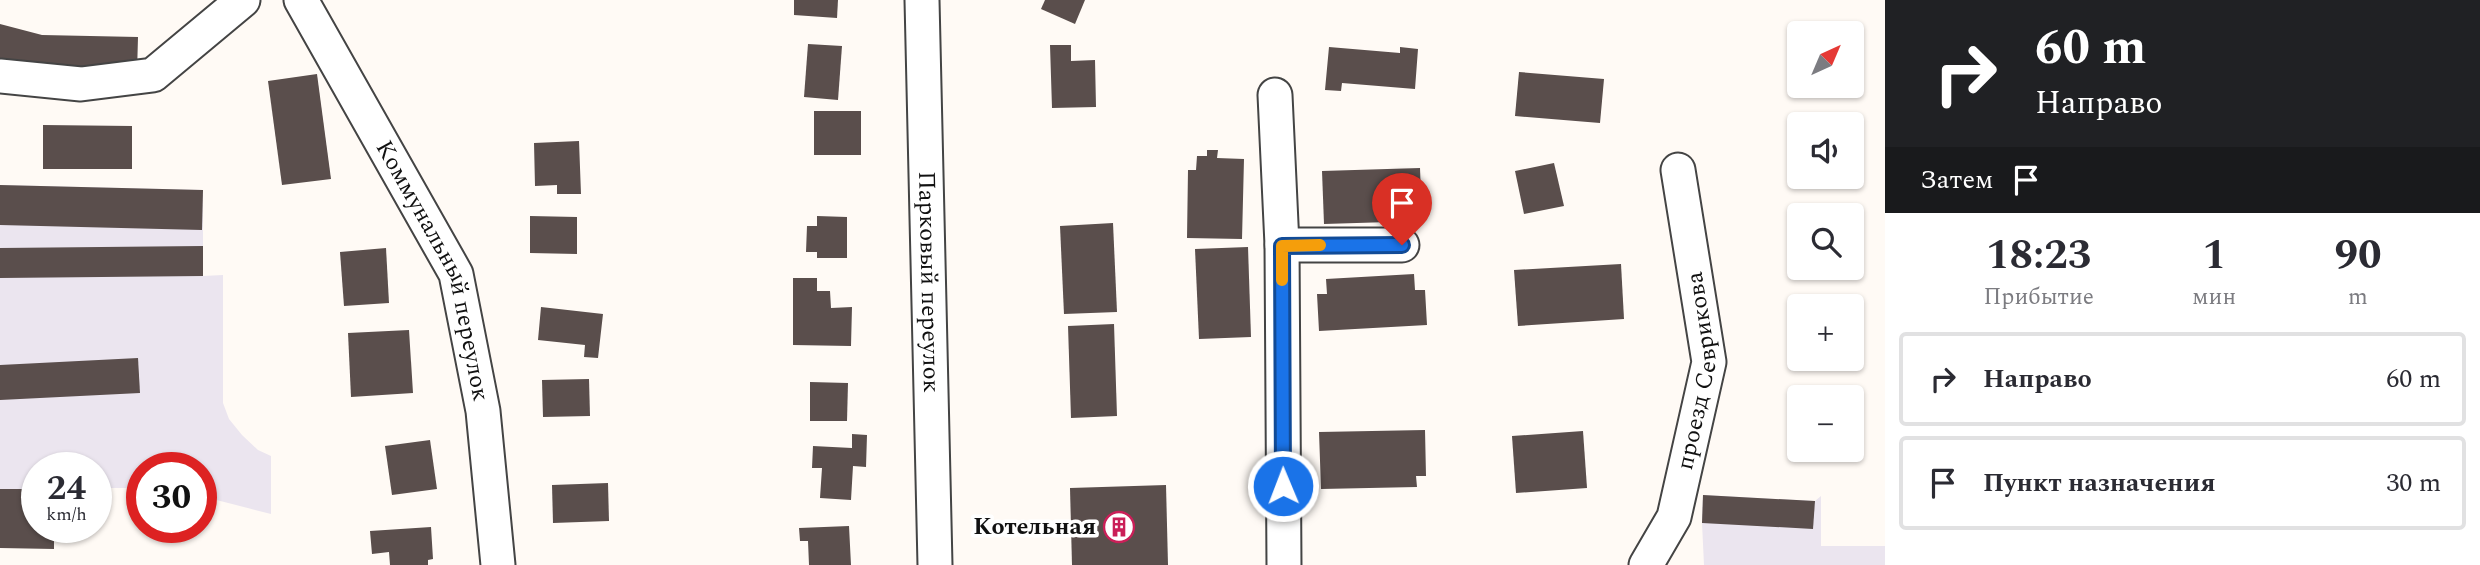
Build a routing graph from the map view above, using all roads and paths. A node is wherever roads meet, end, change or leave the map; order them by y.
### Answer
1 (243, 0) edge
2 (301, 0) edge
3 (922, 0) edge
4 (0, 76) edge
5 (1275, 95) dead end
6 (1678, 170) dead end
7 (1402, 245) dead end
8 (1282, 246) junction
9 (498, 565) edge
10 (935, 565) edge
11 (1284, 565) edge
12 (1646, 565) edge

1 - 4 street
2 - 9 street, Коммунальный переулок
3 - 10 street, Парковый переулок
5 - 8 street
6 - 12 street, проезд Севрикова
7 - 8 street
8 - 11 street

